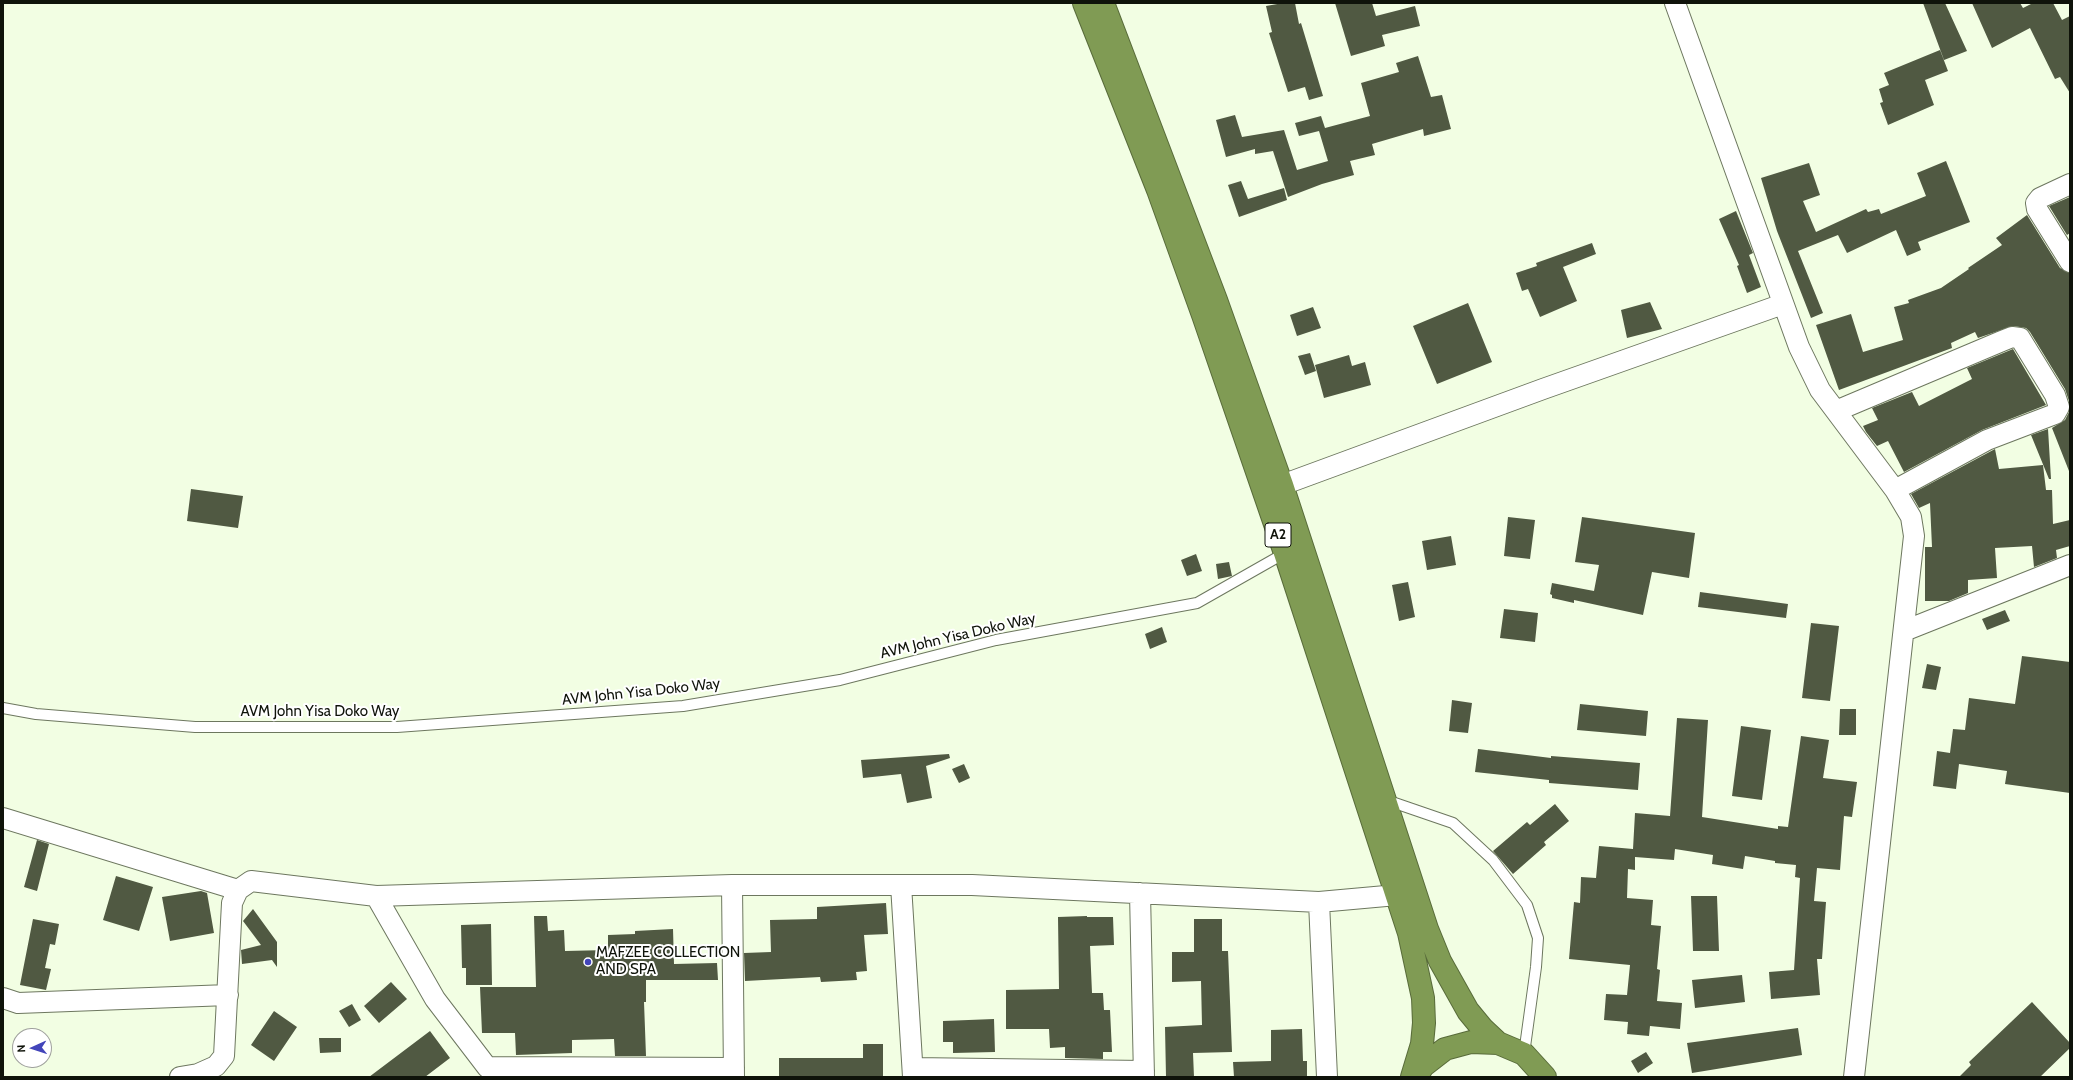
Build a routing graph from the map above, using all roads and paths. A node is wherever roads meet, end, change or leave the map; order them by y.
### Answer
1 (1084, 3) edge
2 (1102, 3) edge
3 (1675, 3) edge
4 (2070, 184) edge
5 (2070, 262) edge
6 (1783, 304) junction
7 (1836, 411) junction
8 (1282, 486) junction
9 (1895, 490) junction
10 (1285, 553) junction
11 (2070, 565) edge
12 (1904, 630) junction
13 (3, 708) edge
14 (1386, 800) junction
15 (3, 818) edge
16 (732, 885) junction
17 (901, 885) junction
18 (238, 890) junction
19 (1140, 893) junction
20 (1396, 895) junction
21 (376, 896) junction
22 (1319, 902) junction
23 (228, 995) junction
24 (3, 998) edge
25 (1498, 1043) junction
26 (1524, 1054) junction
27 (492, 1072) edge
28 (913, 1072) edge
29 (734, 1073) edge
30 (1144, 1074) edge
31 (1545, 1076) edge
32 (180, 1077) edge
33 (1327, 1077) edge
34 (1412, 1077) edge
35 (1416, 1077) edge
36 (1854, 1077) edge

1 - 10 highway, A2
2 - 8 highway, A2
3 - 6 street
4 - 5 street
6 - 7 street
6 - 8 street
7 - 9 street
7 - 9 street
8 - 14 highway, A2
9 - 12 street
10 - 13 lane, AVM John Yisa Doko Way
10 - 20 highway, A2
11 - 12 street
12 - 36 street
14 - 25 highway, A2
14 - 26 lane
15 - 18 street
16 - 17 street
16 - 21 street
16 - 29 street
17 - 19 street
17 - 28 street
18 - 21 street
18 - 23 street
19 - 22 street
19 - 30 street
20 - 22 street
20 - 34 highway, A2
21 - 27 street
22 - 33 street
23 - 24 street
23 - 32 street
25 - 26 highway
25 - 35 highway
26 - 31 highway
27 - 29 street
28 - 30 street

